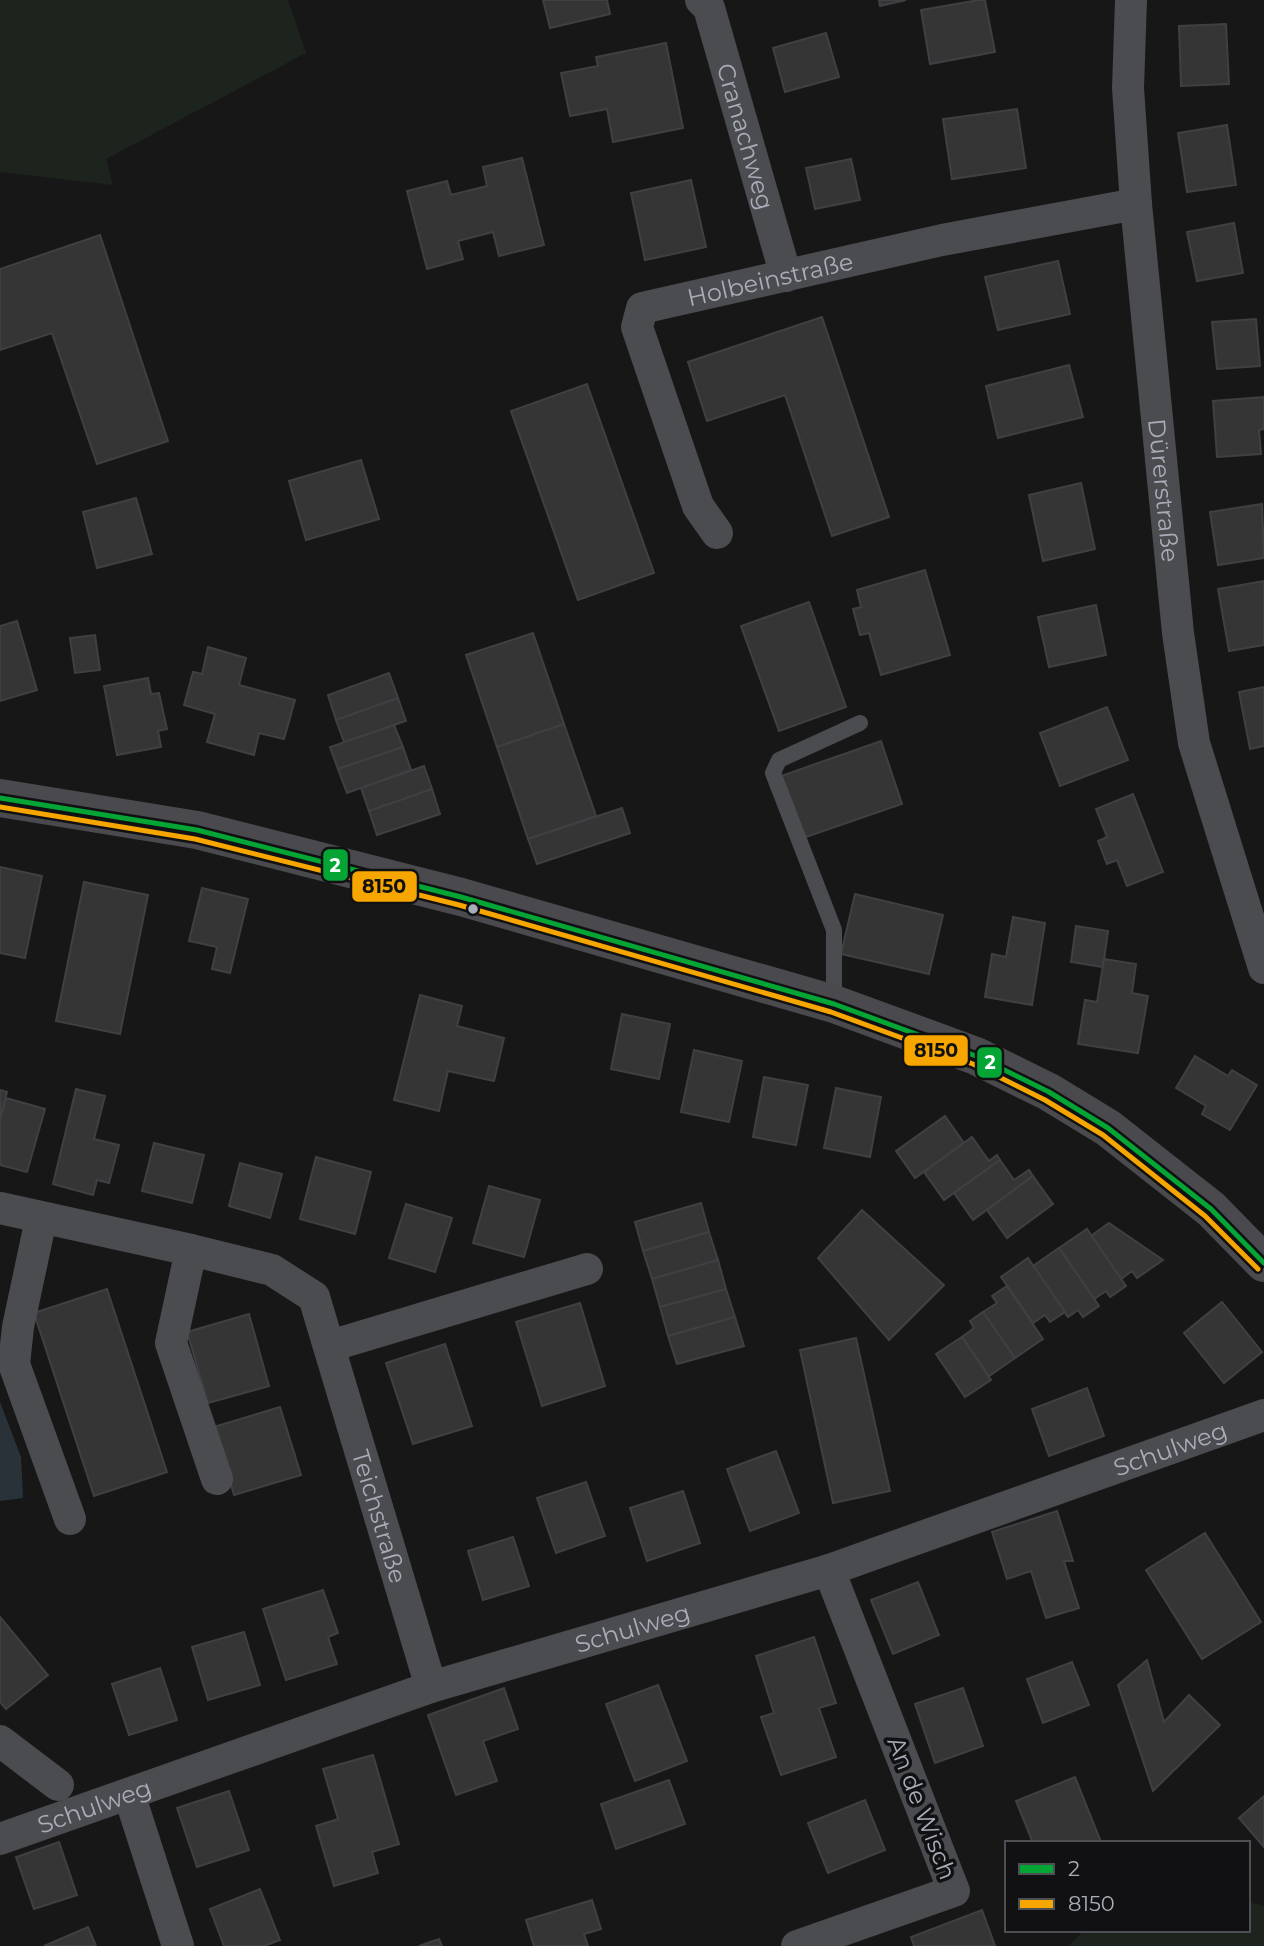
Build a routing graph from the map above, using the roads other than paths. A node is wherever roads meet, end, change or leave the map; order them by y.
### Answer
1 (701, 0) edge
2 (1131, 0) edge
3 (1136, 204) junction
4 (786, 276) junction
5 (718, 533) dead end
6 (860, 723) dead end
7 (0, 798) edge
8 (1264, 968) edge
9 (834, 1004) junction
10 (0, 1208) edge
11 (41, 1219) junction
12 (191, 1250) junction
13 (1262, 1255) edge
14 (587, 1269) dead end
15 (330, 1346) junction
16 (1264, 1415) edge
17 (217, 1479) dead end
18 (70, 1519) dead end
19 (829, 1570) junction
20 (431, 1687) junction
21 (0, 1741) edge
22 (58, 1785) dead end
23 (129, 1794) junction
24 (0, 1839) edge
25 (178, 1946) edge
26 (797, 1946) edge

1 - 4 street, Cranachweg
2 - 3 street, Dürerstraße
3 - 4 street, Holbeinstraße
3 - 8 street, Dürerstraße
4 - 5 street, Holbeinstraße
6 - 9 lane
7 - 9 main road
9 - 13 main road
10 - 11 street, Teichstraße
11 - 12 street, Teichstraße
11 - 18 street
12 - 15 street, Teichstraße
12 - 17 street
14 - 15 street
15 - 20 street, Teichstraße
16 - 19 street, Schulweg
19 - 20 street, Schulweg
19 - 26 street, An de Wisch
20 - 23 street, Schulweg
21 - 22 street
23 - 24 street, Schulweg
23 - 25 street

